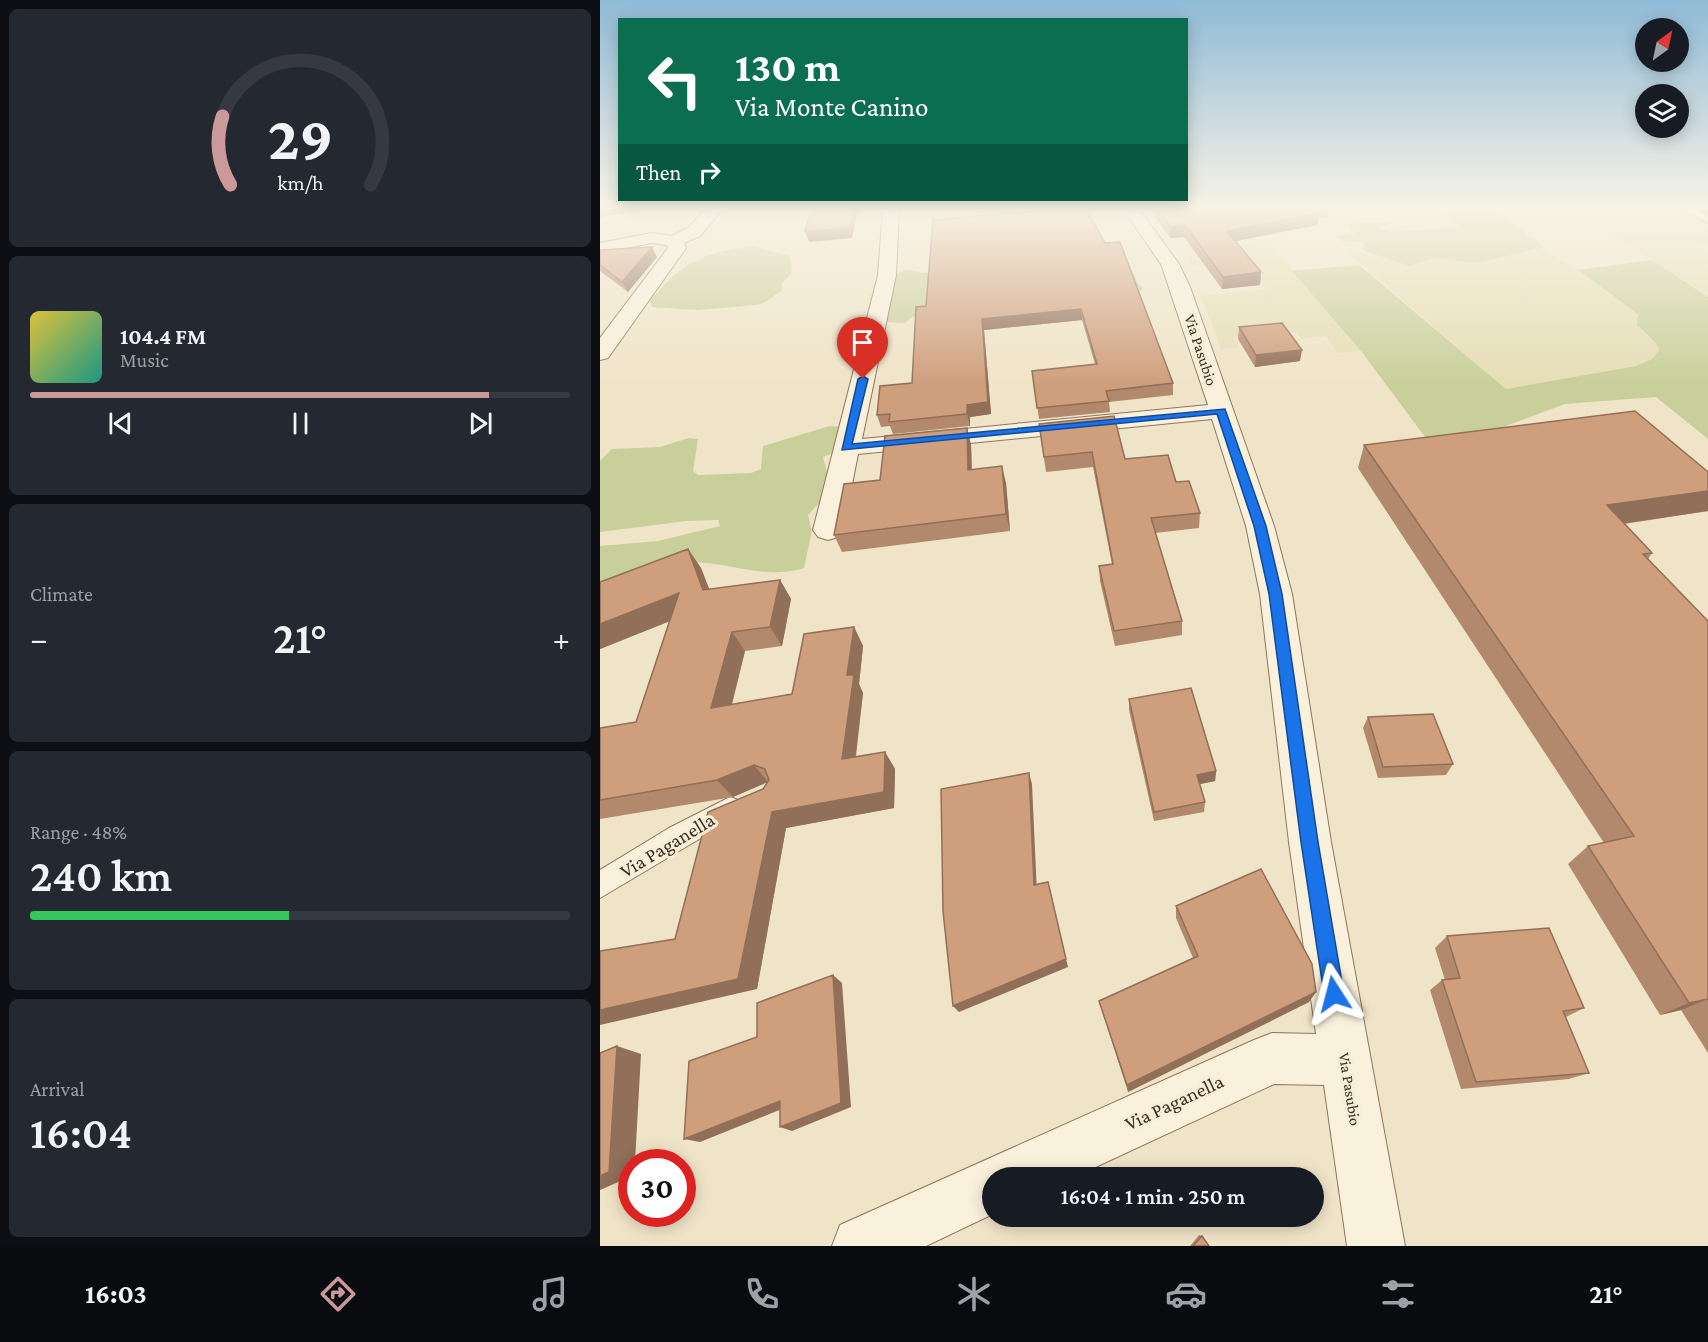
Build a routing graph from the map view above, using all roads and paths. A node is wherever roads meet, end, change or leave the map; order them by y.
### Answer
1 (662, 267) edge
2 (887, 267) edge
3 (1171, 267) edge
4 (600, 353) edge
5 (1221, 411) junction
6 (846, 448) junction
7 (828, 530) dead end
8 (750, 801) edge
9 (600, 885) edge
10 (1345, 1060) junction
11 (1034, 1167) edge
12 (982, 1190) edge
13 (861, 1246) edge
14 (1376, 1246) edge

1 - 4 street
2 - 6 street
3 - 5 street, Via Pasubio
5 - 6 street
5 - 10 street, Via Pasubio
6 - 7 street
8 - 9 lane, Via Paganella
10 - 11 street, Via Paganella
10 - 14 street, Via Pasubio
12 - 13 street

